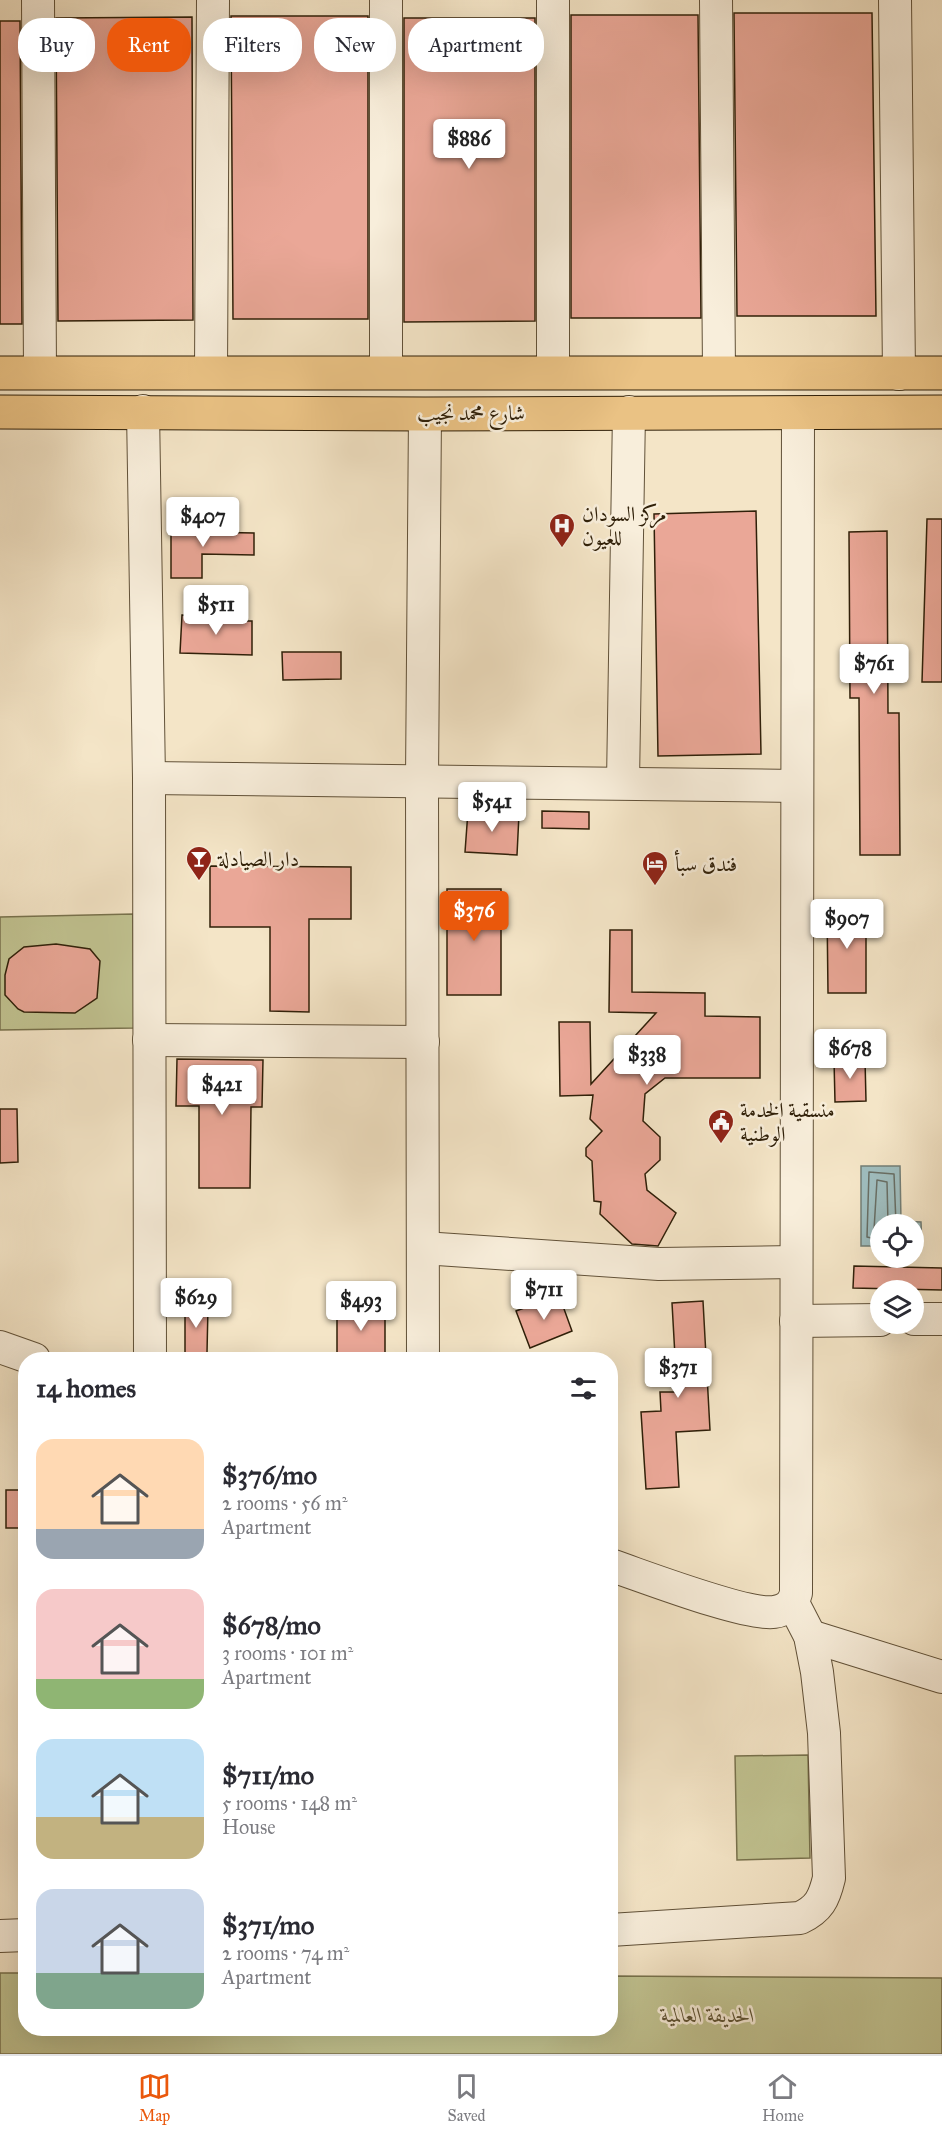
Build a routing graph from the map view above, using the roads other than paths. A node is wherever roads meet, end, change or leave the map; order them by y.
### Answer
1 (38, 0) edge
2 (213, 0) edge
3 (386, 0) edge
4 (553, 0) edge
5 (716, 0) edge
6 (896, 0) edge
7 (211, 372) junction
8 (386, 372) junction
9 (553, 372) junction
10 (719, 372) junction
11 (0, 373) edge
12 (39, 373) junction
13 (942, 373) edge
14 (899, 374) junction
15 (143, 411) junction
16 (0, 412) edge
17 (629, 412) junction
18 (942, 412) edge
19 (798, 413) junction
20 (425, 414) junction
21 (149, 778) junction
22 (422, 780) junction
23 (622, 782) junction
24 (796, 786) junction
25 (149, 1040) junction
26 (423, 1042) junction
27 (423, 1248) junction
28 (795, 1262) junction
29 (924, 1319) edge
30 (942, 1319) edge
31 (870, 1320) edge
32 (796, 1321) junction
33 (0, 1347) edge
34 (150, 1352) edge
35 (423, 1352) edge
36 (18, 1353) edge
37 (618, 1568) edge
38 (793, 1603) junction
39 (810, 1636) junction
40 (942, 1677) edge
41 (618, 1929) edge
42 (18, 1935) edge
43 (0, 1936) edge

1 - 12 street
2 - 7 street
3 - 8 street
4 - 9 street
5 - 10 street
6 - 14 street
7 - 8 main road, شارع محمد نجيب
7 - 12 main road, شارع محمد نجيب
8 - 9 main road, شارع محمد نجيب
9 - 10 main road, شارع محمد نجيب
10 - 14 main road, شارع محمد نجيب
11 - 12 main road, شارع محمد نجيب
13 - 14 main road, شارع محمد نجيب
15 - 16 main road, شارع محمد نجيب
15 - 20 main road, شارع محمد نجيب
15 - 21 street
17 - 19 main road, شارع محمد نجيب
17 - 20 main road, شارع محمد نجيب
17 - 23 street
18 - 19 main road, شارع محمد نجيب
19 - 24 street
20 - 22 street
21 - 22 street
21 - 25 street
22 - 23 street
22 - 26 street
23 - 24 street
24 - 28 street
25 - 26 street
25 - 34 street
26 - 27 street
27 - 28 street
27 - 35 street
28 - 32 street
29 - 30 street
31 - 32 street
32 - 38 street
33 - 36 street
37 - 38 street
38 - 39 street
39 - 40 street
39 - 41 street
42 - 43 street

